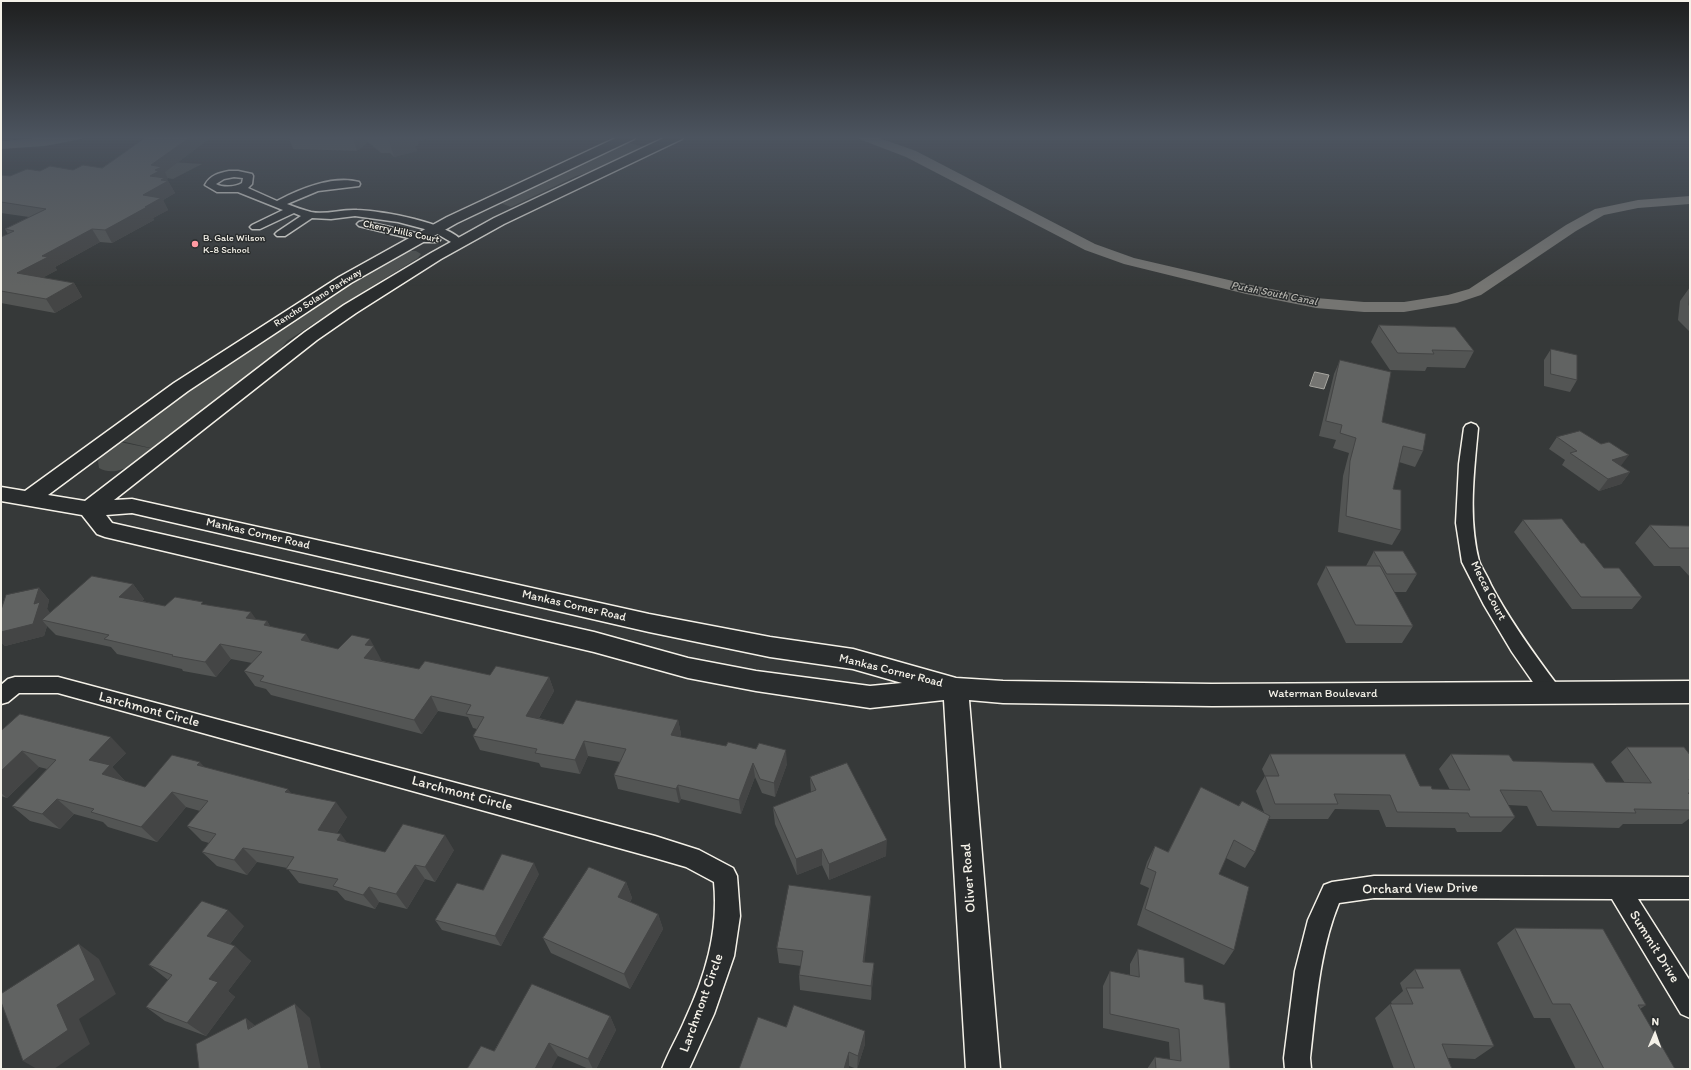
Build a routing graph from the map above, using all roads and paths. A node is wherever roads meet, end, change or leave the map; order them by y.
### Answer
1 (319, 186) edge
2 (348, 186) edge
3 (526, 186) edge
4 (572, 186) edge
5 (240, 189) dead end
6 (278, 205) junction
7 (292, 210) junction
8 (310, 215) junction
9 (331, 216) junction
10 (256, 227) dead end
11 (436, 229) junction
12 (281, 234) dead end
13 (419, 238) junction
14 (458, 243) junction
15 (1471, 428) dead end
16 (1, 494) edge
17 (28, 499) junction
18 (90, 509) junction
19 (956, 688) junction
20 (1551, 692) junction
21 (1690, 692) edge
22 (1, 696) edge
23 (1618, 888) junction
24 (1690, 888) edge
25 (1690, 1005) edge
26 (675, 1069) edge
27 (983, 1069) edge
28 (1298, 1069) edge

1 - 6 street
2 - 6 street
3 - 11 street, Rancho Solano Parkway
4 - 14 street
5 - 6 street, Cherry Hills Court
6 - 7 street, Cherry Hills Court
7 - 8 street, Cherry Hills Court
7 - 10 street
8 - 9 street, Cherry Hills Court
8 - 12 street
9 - 11 street, Cherry Hills Court
9 - 13 street, Cherry Hills Court
11 - 13 street, Rancho Solano Parkway
11 - 14 street, Cherry Hills Court
13 - 14 street, Cherry Hills Court
13 - 17 street, Rancho Solano Parkway
14 - 18 street
15 - 20 street, Mecca Court
16 - 17 street, Mankas Corner Road
17 - 18 street, Mankas Corner Road
18 - 19 street, Mankas Corner Road
18 - 19 street, Mankas Corner Road
19 - 20 street, Waterman Boulevard
19 - 27 street, Oliver Road
20 - 21 street, Waterman Boulevard
22 - 26 street, Larchmont Circle
23 - 24 street, Orchard View Drive
23 - 25 street, Summit Drive
23 - 28 street, Orchard View Drive

